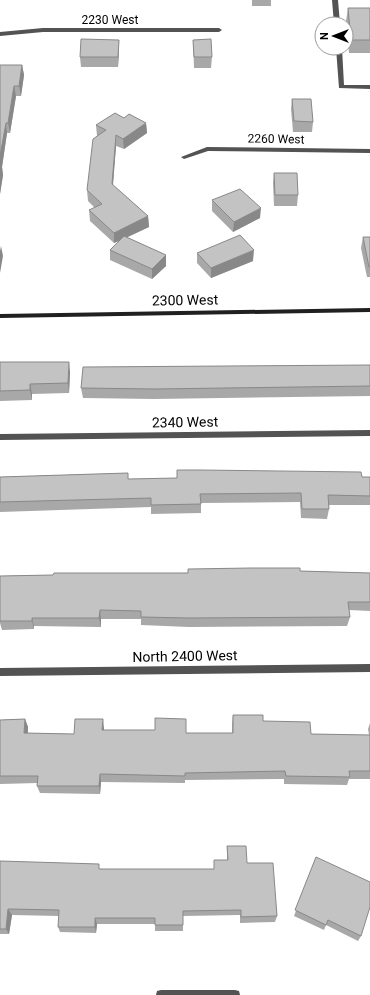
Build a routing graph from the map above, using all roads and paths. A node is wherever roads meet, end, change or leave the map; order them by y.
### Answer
1 (335, 0) edge
2 (336, 16) edge
3 (219, 30) dead end
4 (0, 34) edge
5 (339, 56) edge
6 (370, 87) edge
7 (370, 151) edge
8 (184, 157) dead end
9 (370, 310) edge
10 (0, 316) edge
11 (370, 433) edge
12 (0, 437) edge
13 (370, 668) edge
14 (0, 672) edge
15 (161, 995) edge
16 (235, 995) edge

1 - 2 street
3 - 4 street, 2230 West
5 - 6 street
7 - 8 street, 2260 West
9 - 10 main road, 2300 West
11 - 12 street, 2340 West
13 - 14 street, North 2400 West
15 - 16 street

